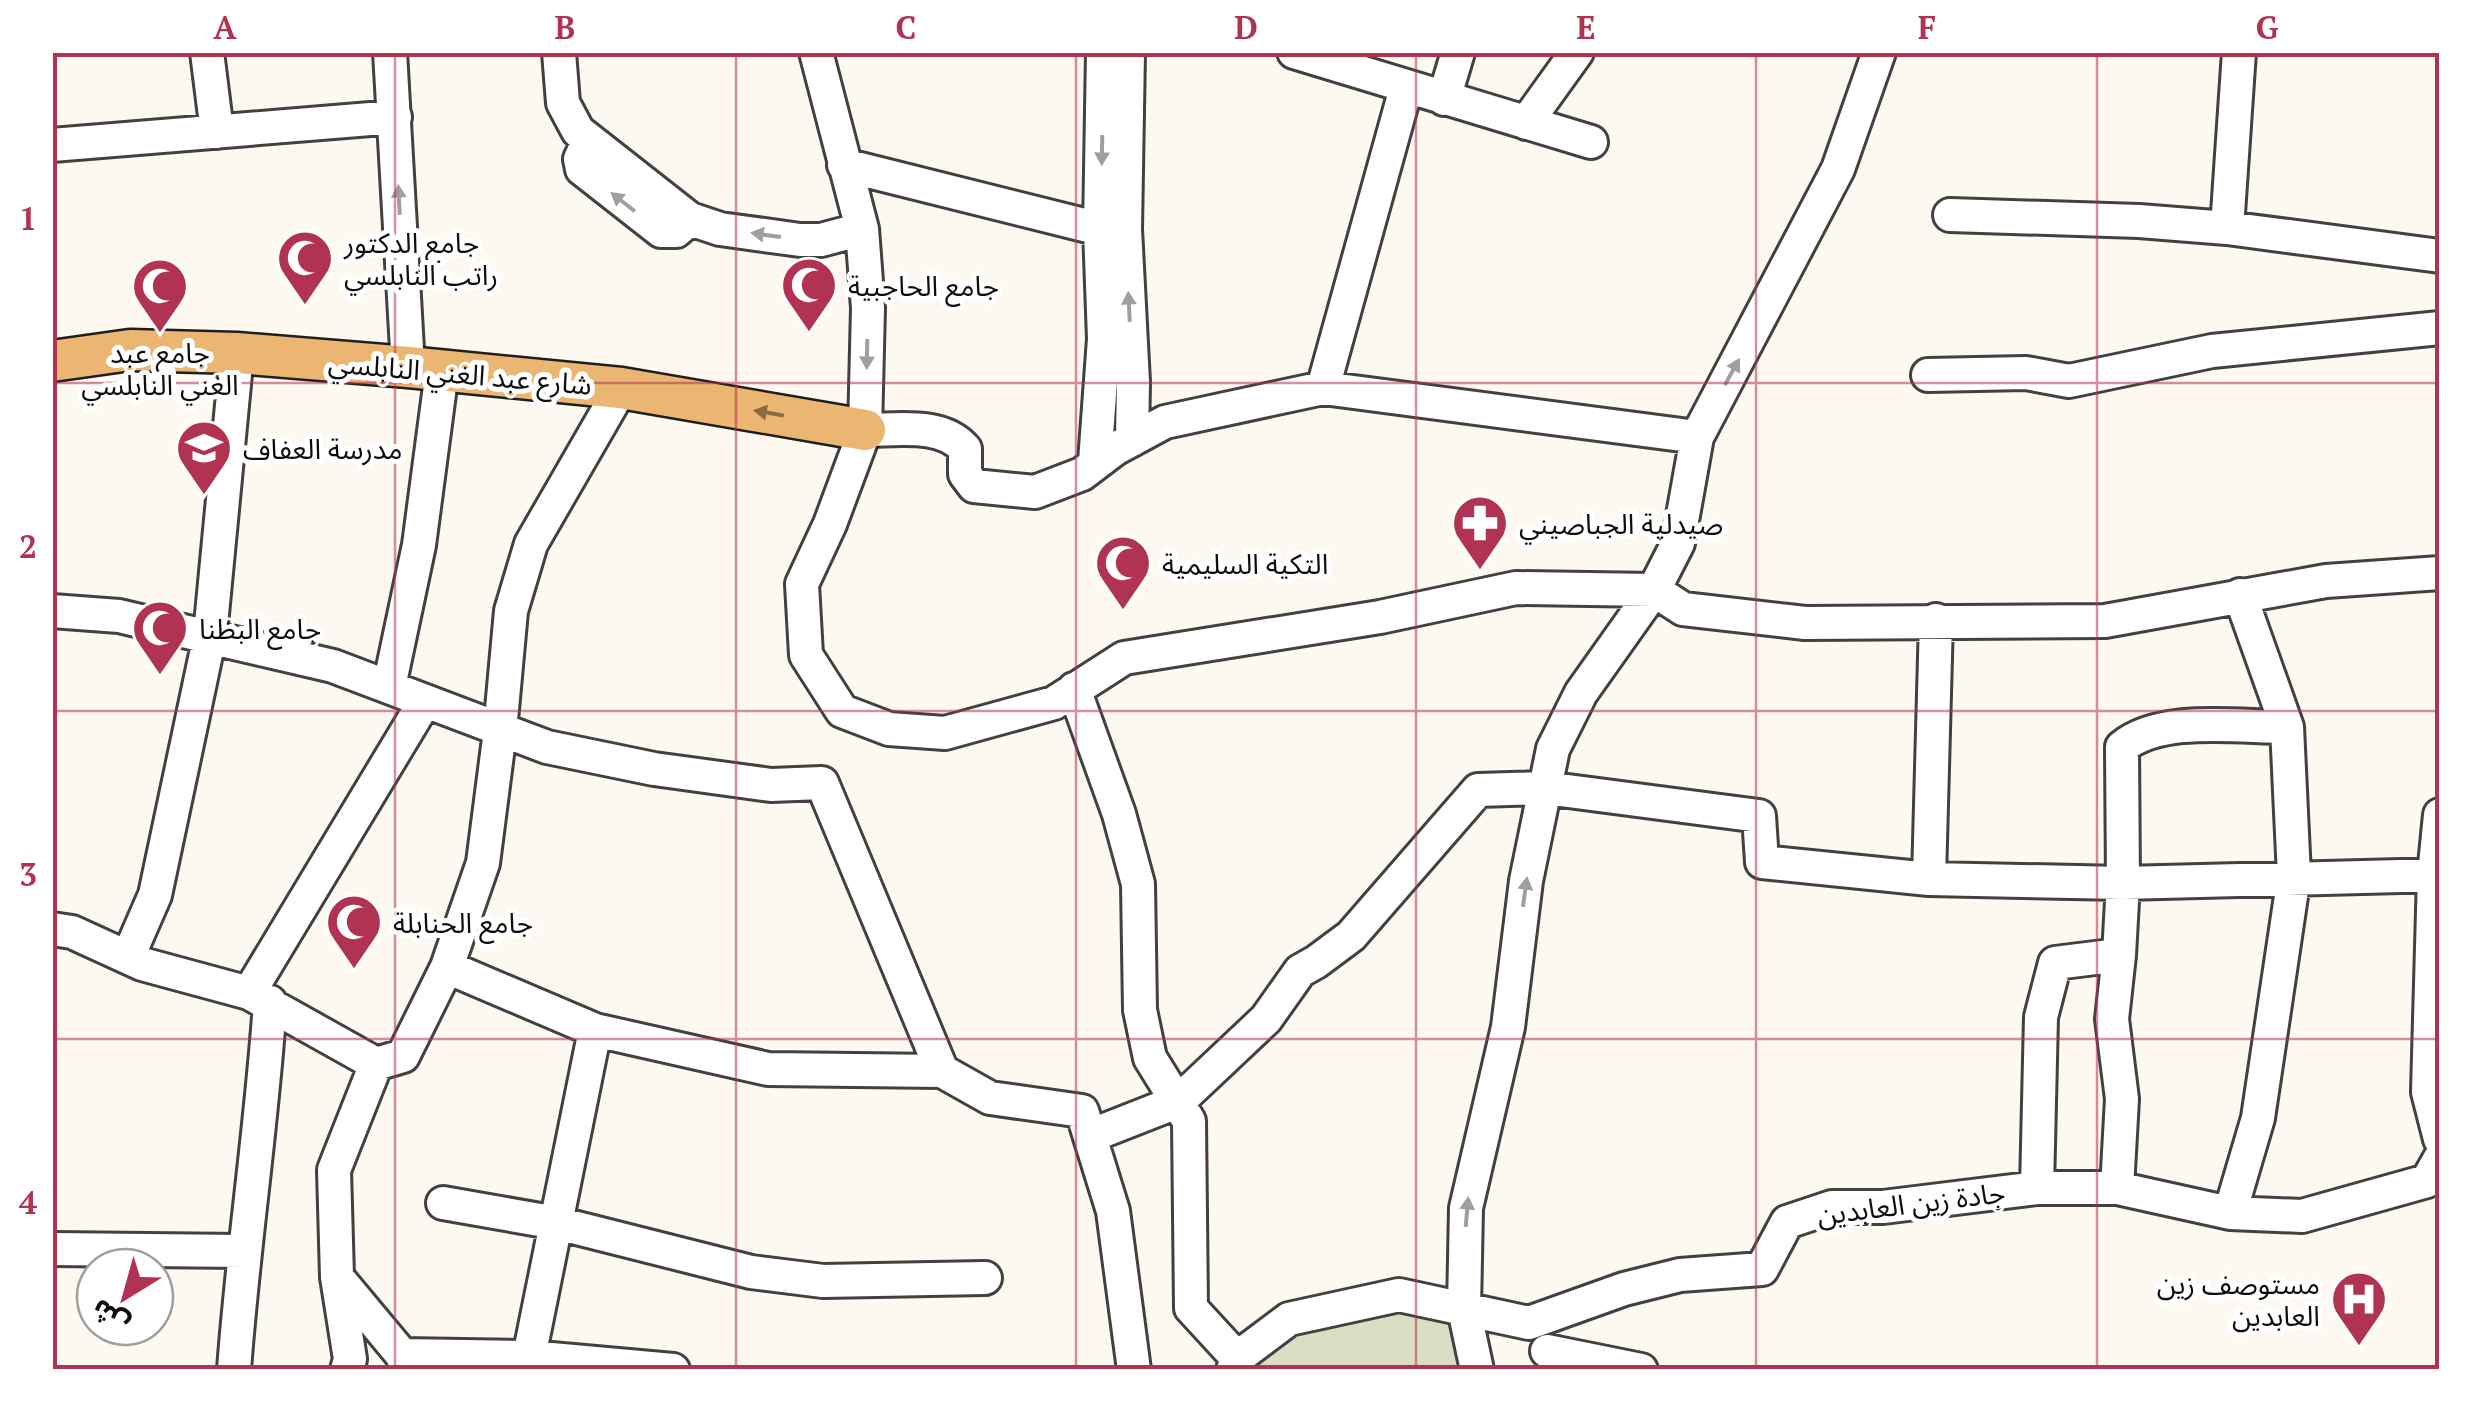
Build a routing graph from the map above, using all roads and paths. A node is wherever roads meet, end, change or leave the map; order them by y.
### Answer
1 (207, 52) edge
2 (390, 52) edge
3 (559, 52) edge
4 (816, 52) edge
5 (1104, 52) edge
6 (1128, 52) edge
7 (1294, 52) edge
8 (1458, 52) edge
9 (1577, 52) edge
10 (1878, 52) edge
11 (2239, 52) edge
12 (1406, 88) junction
13 (1444, 100) junction
14 (395, 117) junction
15 (1526, 123) junction
16 (217, 132) junction
17 (1591, 142) dead end
18 (52, 146) edge
19 (844, 165) junction
20 (1950, 215) dead end
21 (2227, 228) junction
22 (862, 229) junction
23 (1100, 230) junction
24 (2440, 256) edge
25 (2440, 328) edge
26 (236, 353) junction
27 (1117, 358) junction
28 (52, 361) edge
29 (425, 369) junction
30 (1928, 375) dead end
31 (621, 388) junction
32 (1323, 388) junction
33 (865, 430) junction
34 (1696, 437) junction
35 (1132, 440) junction
36 (1094, 462) junction
37 (2440, 573) edge
38 (1654, 590) junction
39 (2240, 594) junction
40 (52, 611) edge
41 (1936, 620) junction
42 (210, 635) junction
43 (389, 687) junction
44 (1074, 689) junction
45 (425, 701) junction
46 (2286, 727) junction
47 (500, 731) junction
48 (1544, 788) junction
49 (2440, 815) edge
50 (2437, 875) edge
51 (2294, 876) junction
52 (1929, 878) junction
53 (2123, 883) junction
54 (52, 929) edge
55 (2118, 955) junction
56 (128, 957) junction
57 (446, 967) junction
58 (260, 997) junction
59 (596, 1030) junction
60 (376, 1064) junction
61 (942, 1071) junction
62 (1179, 1101) junction
63 (1090, 1136) junction
64 (2440, 1138) edge
65 (2440, 1158) edge
66 (2037, 1188) junction
67 (2117, 1188) junction
68 (443, 1203) dead end
69 (2230, 1213) junction
70 (557, 1223) junction
71 (52, 1249) edge
72 (242, 1251) junction
73 (337, 1277) junction
74 (984, 1278) dead end
75 (1464, 1309) junction
76 (1542, 1348) edge
77 (528, 1358) junction
78 (405, 1362) edge
79 (1235, 1364) edge
80 (234, 1370) edge
81 (347, 1370) edge
82 (672, 1370) edge
83 (1134, 1370) edge
84 (1477, 1370) edge
85 (1641, 1370) edge

1 - 16 street
2 - 14 street
22 -> 3 street
4 - 19 street
5 -> 23 street
27 -> 6 street
7 - 12 street
8 - 13 street
9 - 15 street
34 -> 10 street
11 - 21 street
12 - 13 street
12 - 32 street
13 - 15 street
14 - 16 street
29 -> 14 street
15 - 17 street
16 - 18 street
19 - 22 street
19 - 23 street
20 - 21 street
21 - 24 street
22 -> 33 street
23 - 27 street
25 - 30 street
26 - 28 main road, شارع عبد الغني النابلسي
26 - 29 main road, شارع عبد الغني النابلسي
26 - 42 street
27 - 35 street
27 - 36 street
29 - 31 main road, شارع عبد الغني النابلسي
29 - 43 street
33 -> 31 main road, شارع عبد الغني النابلسي
31 - 47 street
32 - 34 street
32 - 35 street
33 - 36 street
33 - 44 street
34 - 38 street
35 - 36 street
37 - 39 street
38 - 41 street
38 - 44 street
38 - 48 street
39 - 41 street
39 - 46 street
40 - 42 street
41 - 52 street
42 - 43 street
42 - 56 street
43 - 45 street
44 - 62 street
45 - 47 street
45 - 58 street
46 - 51 street
46 - 53 street
47 - 57 street
47 - 61 street
48 - 52 street
48 - 62 street
75 -> 48 street
49 - 50 street
50 - 51 street
50 - 64 street
51 - 53 street
51 - 69 street
52 - 53 street
53 - 55 street
54 - 56 street
55 - 66 street
55 - 67 street
56 - 58 street
57 - 59 street
57 - 60 street
58 - 60 street
58 - 72 street
59 - 61 street
59 - 70 street
60 - 73 street
61 - 63 street
62 - 63 street
62 - 79 street
63 - 83 street
65 - 69 street, جادة زين العابدين
66 - 67 street, جادة زين العابدين
66 - 76 street, جادة زين العابدين
67 - 69 street, جادة زين العابدين
68 - 70 street
70 - 74 street
70 - 77 street
71 - 72 street
72 - 80 street
73 - 78 street
73 - 81 street
75 - 76 street
75 - 79 street
75 - 84 street
76 - 85 street
77 - 78 street
77 - 82 street

